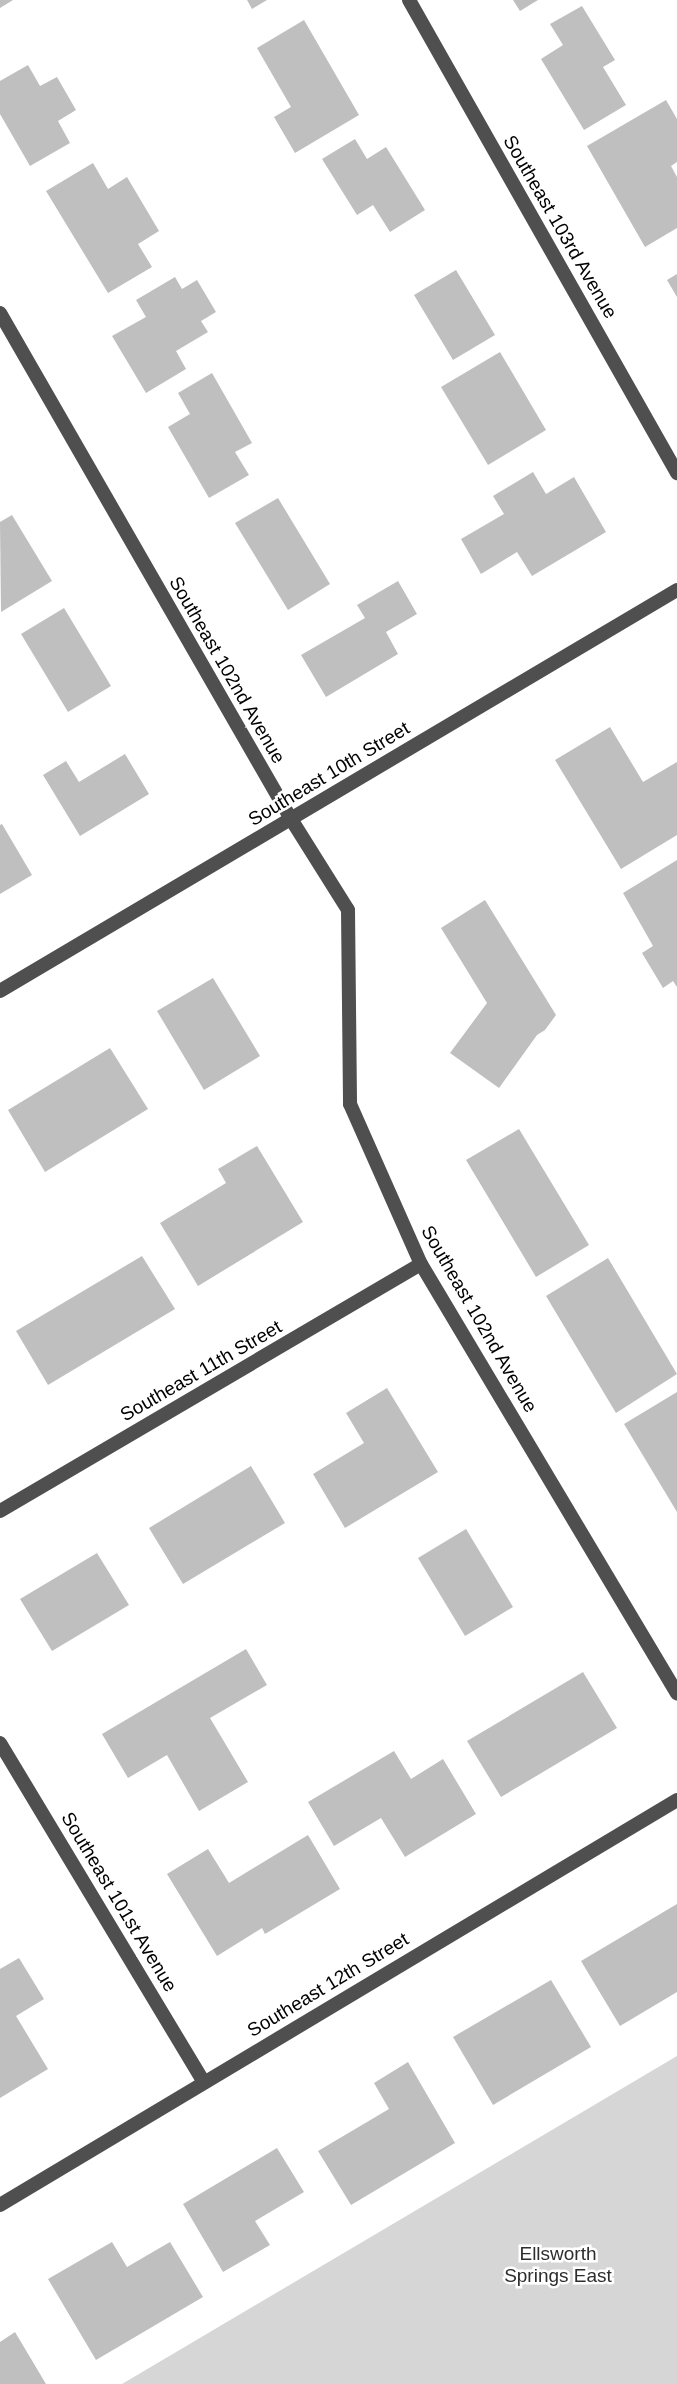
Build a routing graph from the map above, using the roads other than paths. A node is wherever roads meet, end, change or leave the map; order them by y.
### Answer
1 (409, 0) edge
2 (0, 313) edge
3 (677, 473) edge
4 (677, 590) edge
5 (290, 819) junction
6 (0, 991) edge
7 (421, 1264) junction
8 (0, 1511) edge
9 (677, 1693) edge
10 (0, 1743) edge
11 (677, 1800) edge
12 (204, 2082) junction
13 (0, 2205) edge

1 - 3 street, Southeast 103rd Avenue
2 - 5 street, Southeast 102nd Avenue
4 - 5 street, Southeast 10th Street
5 - 6 street, Southeast 10th Street
5 - 7 street, Southeast 102nd Avenue
7 - 8 street, Southeast 11th Street
7 - 9 street, Southeast 102nd Avenue
10 - 12 street, Southeast 101st Avenue
11 - 12 street, Southeast 12th Street
12 - 13 street, Southeast 12th Street

